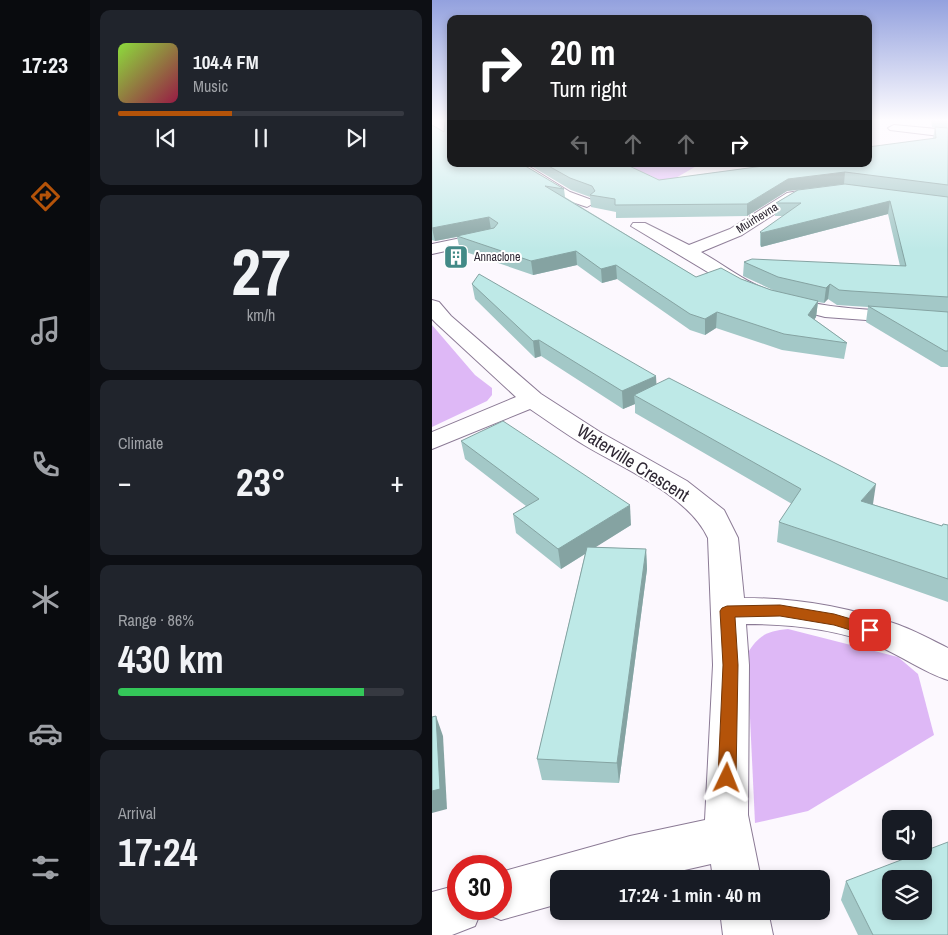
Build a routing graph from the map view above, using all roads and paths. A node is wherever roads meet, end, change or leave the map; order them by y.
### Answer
1 (521, 167) edge
2 (827, 191) edge
3 (587, 203) dead end
4 (639, 226) dead end
5 (490, 237) edge
6 (432, 249) edge
7 (688, 251) junction
8 (432, 306) edge
9 (948, 320) edge
10 (532, 399) junction
11 (432, 441) edge
12 (727, 611) junction
13 (948, 665) edge
14 (734, 858) edge
15 (593, 870) edge
16 (550, 882) edge
17 (512, 893) edge
18 (447, 912) edge
19 (432, 916) edge
20 (746, 920) edge
21 (748, 935) edge

1 - 3 street
2 - 7 street, Muirhevna
4 - 7 street
5 - 6 street
7 - 9 street
8 - 10 street, Waterville Crescent
10 - 11 street
10 - 12 street, Waterville Crescent
12 - 13 street
12 - 14 street, Waterville Crescent
14 - 15 street, Waterville Crescent
16 - 17 street
18 - 19 street
20 - 21 street

